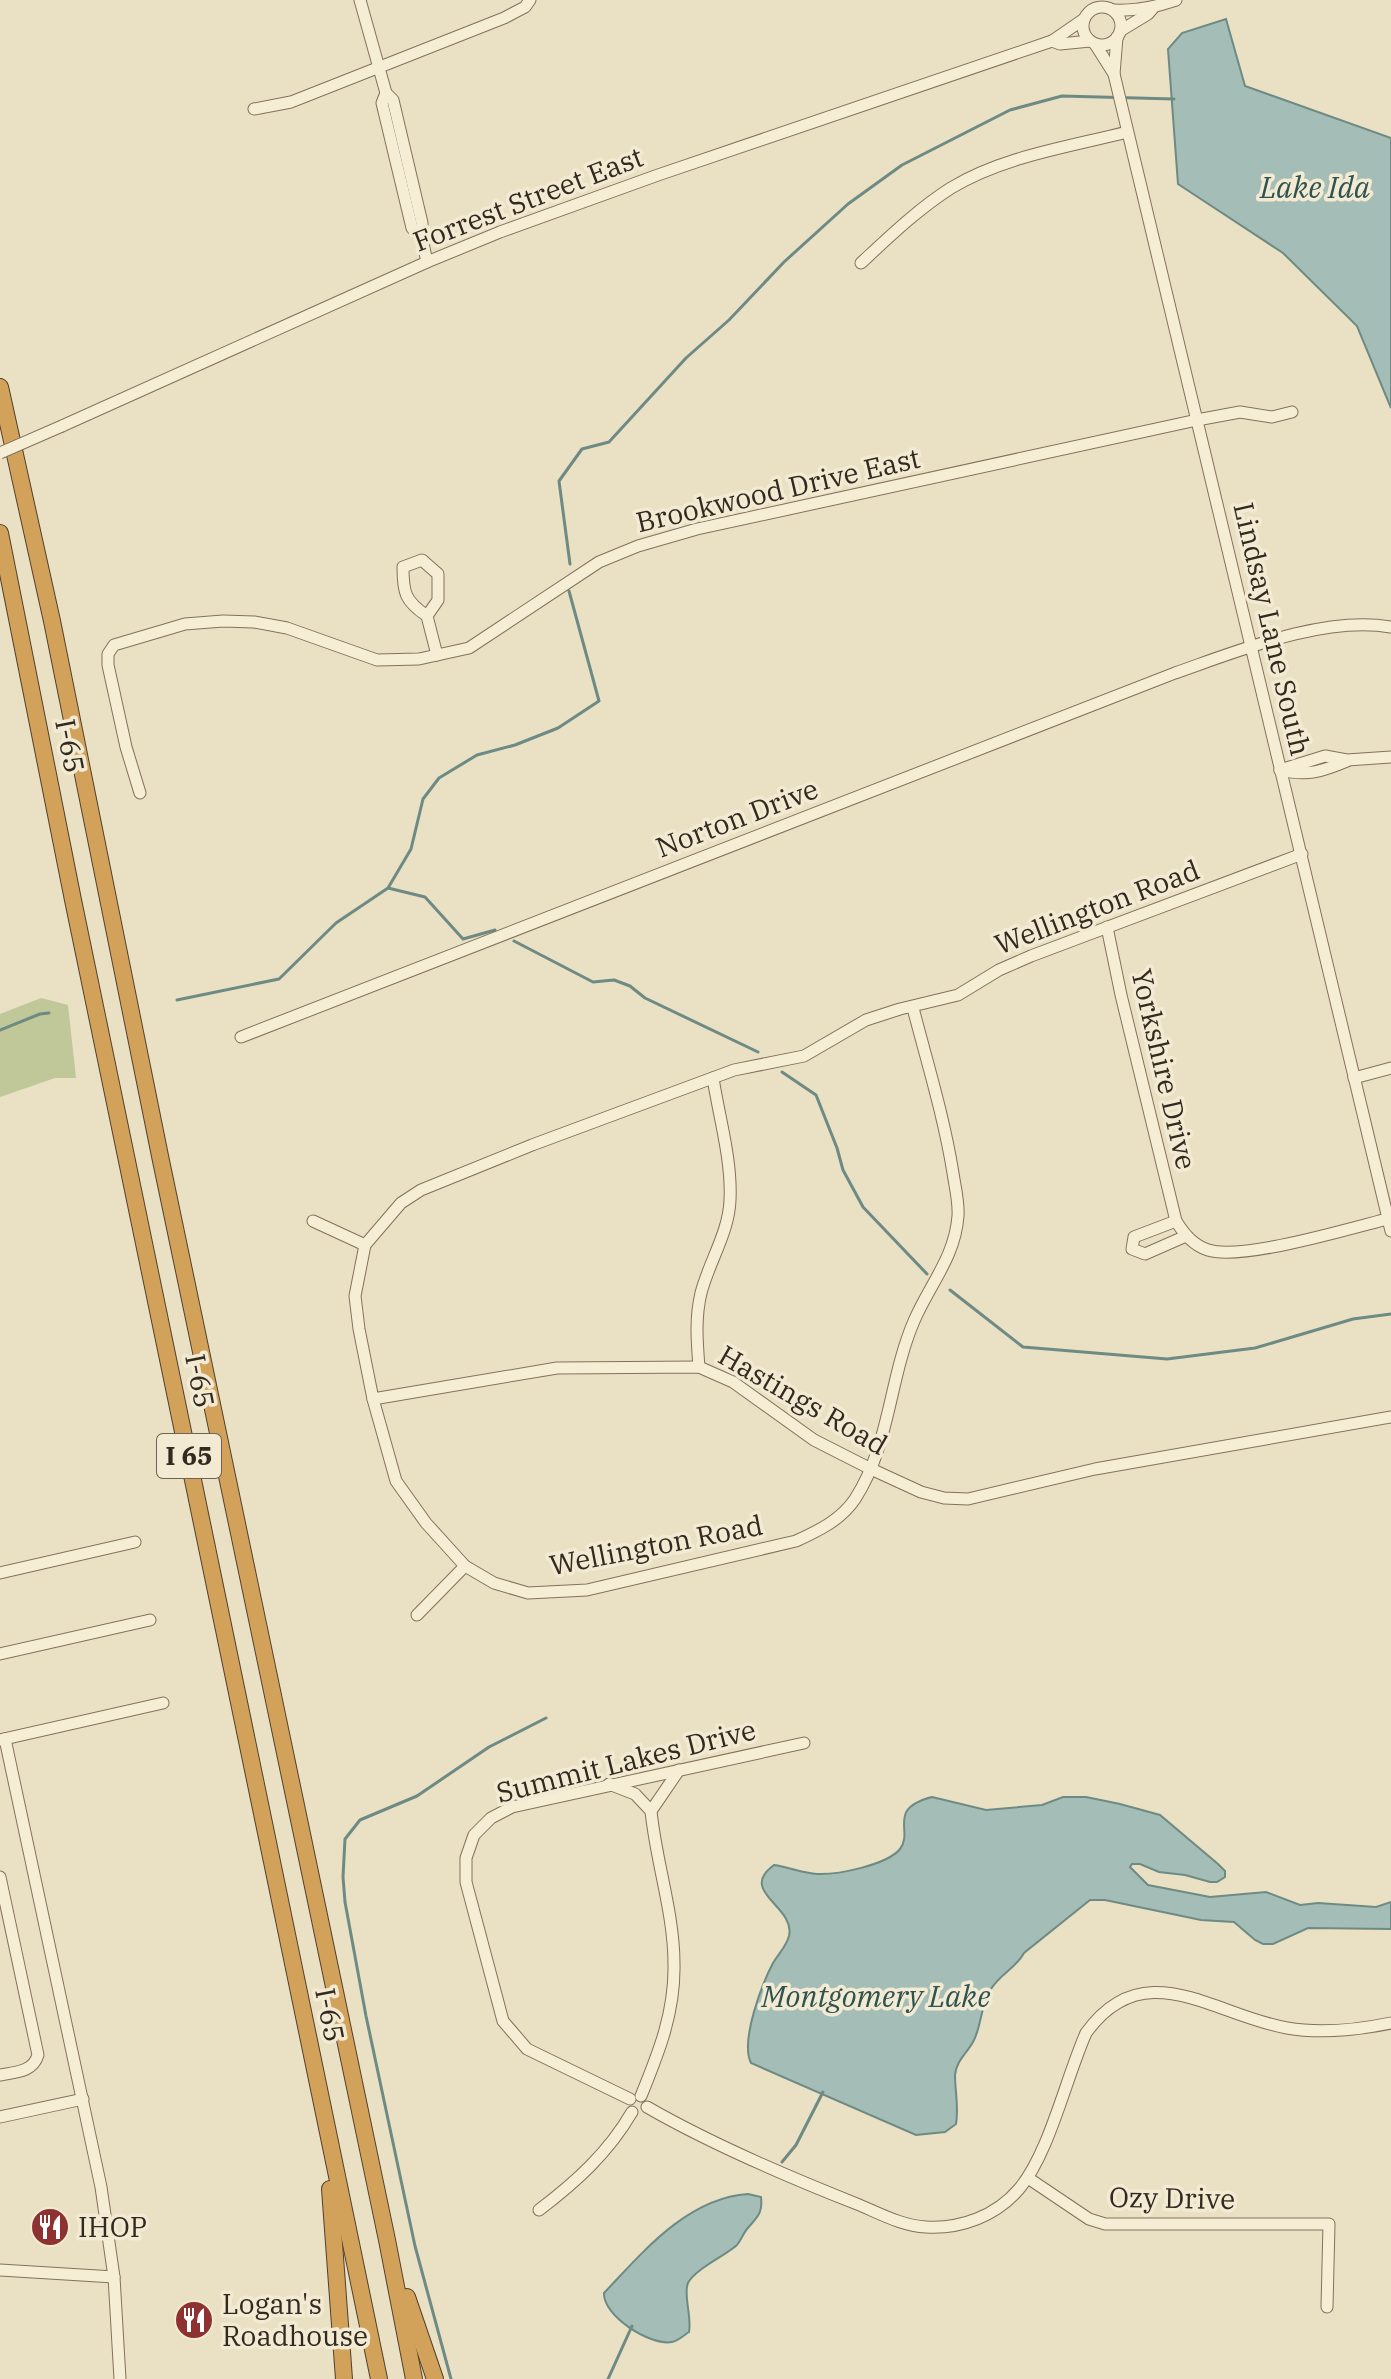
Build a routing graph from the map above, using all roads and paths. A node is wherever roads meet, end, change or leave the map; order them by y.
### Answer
1 (360, 0) edge
2 (530, 0) edge
3 (1088, 0) edge
4 (1176, 0) edge
5 (1108, 6) edge
6 (1154, 7) junction
7 (1085, 16) junction
8 (1118, 34) junction
9 (1052, 41) junction
10 (1092, 42) junction
11 (378, 68) junction
12 (1114, 74) junction
13 (254, 109) dead end
14 (1127, 132) junction
15 (427, 262) junction
16 (861, 263) dead end
17 (0, 387) edge
18 (1292, 412) dead end
19 (1197, 420) junction
20 (0, 453) edge
21 (0, 533) edge
22 (427, 616) junction
23 (1391, 627) edge
24 (1251, 646) junction
25 (437, 655) junction
26 (1391, 757) edge
27 (1280, 770) junction
28 (140, 793) dead end
29 (1302, 854) junction
30 (1107, 927) junction
31 (913, 1008) junction
32 (241, 1037) dead end
33 (1391, 1068) edge
34 (713, 1078) junction
35 (1354, 1078) junction
36 (313, 1221) dead end
37 (1176, 1221) junction
38 (1390, 1222) edge
39 (1186, 1236) junction
40 (365, 1245) junction
41 (699, 1367) junction
42 (373, 1399) junction
43 (1391, 1417) edge
44 (871, 1469) junction
45 (135, 1542) dead end
46 (465, 1566) junction
47 (0, 1573) edge
48 (417, 1615) dead end
49 (150, 1620) dead end
50 (0, 1654) edge
51 (163, 1703) dead end
52 (2, 1740) edge
53 (804, 1743) dead end
54 (679, 1770) junction
55 (609, 1784) junction
56 (651, 1811) junction
57 (0, 1877) edge
58 (1391, 2023) edge
59 (0, 2075) edge
60 (83, 2099) junction
61 (639, 2100) junction
62 (0, 2117) edge
63 (325, 2120) junction
64 (1028, 2178) junction
65 (539, 2210) dead end
66 (387, 2240) junction
67 (0, 2270) edge
68 (114, 2277) junction
69 (1327, 2307) dead end
70 (120, 2379) edge
71 (344, 2379) edge
72 (379, 2379) edge
73 (414, 2379) edge
74 (435, 2379) edge

1 - 11 street
2 - 11 street
3 - 7 street
4 - 6 street
5 - 6 street
5 - 7 street
5 - 8 street
6 - 8 street
7 - 9 street, Forrest Street East
7 - 10 street
8 - 10 street
8 - 12 street
9 - 10 street
9 - 15 street, Forrest Street East
10 - 12 street, Lindsay Lane South
11 - 13 street
11 - 15 street
12 - 14 street, Lindsay Lane South
14 - 16 street
14 - 19 street, Lindsay Lane South
15 - 20 street, Forrest Street East, bridge
17 - 66 highway, I 65
18 - 19 street, Brookwood Drive East
19 - 24 street, Lindsay Lane South
19 - 25 street, Brookwood Drive East
21 - 63 highway, I-65 / I 65
22 - 22 street
22 - 25 street
23 - 24 street, Norton Drive
24 - 27 street, Lindsay Lane South
24 - 32 street, Norton Drive
25 - 28 street, Brookwood Drive East
26 - 27 street
27 - 29 street, Lindsay Lane South
29 - 30 street, Wellington Road
29 - 35 street, Lindsay Lane South
30 - 31 street, Wellington Road
30 - 37 street, Yorkshire Drive
31 - 34 street, Wellington Road
31 - 44 street, Wellington Road
33 - 35 street
34 - 40 street, Wellington Road
34 - 41 street
35 - 38 street, Lindsay Lane South
36 - 40 street
37 - 39 street, Yorkshire Drive
37 - 39 street
38 - 39 street
40 - 42 street, Wellington Road
41 - 42 street, Hastings Road
41 - 44 street, Hastings Road
42 - 46 street, Wellington Road
43 - 44 street, Hastings Road
44 - 46 street, Wellington Road
45 - 47 street
46 - 48 street
49 - 50 street
51 - 52 street
52 - 60 street
53 - 54 street, Summit Lakes Drive
54 - 55 street, Summit Lakes Drive
54 - 56 street
55 - 56 street
55 - 61 street, Summit Lakes Drive
56 - 61 street
57 - 59 street
58 - 64 street, Summit Lakes Drive
60 - 62 street
60 - 68 street
61 - 64 street, Summit Lakes Drive
61 - 65 street
63 - 71 highway
63 - 72 highway, I-65 / I 65
64 - 69 street, Ozy Drive
66 - 73 highway, I 65
66 - 74 highway
67 - 68 street
68 - 70 street

